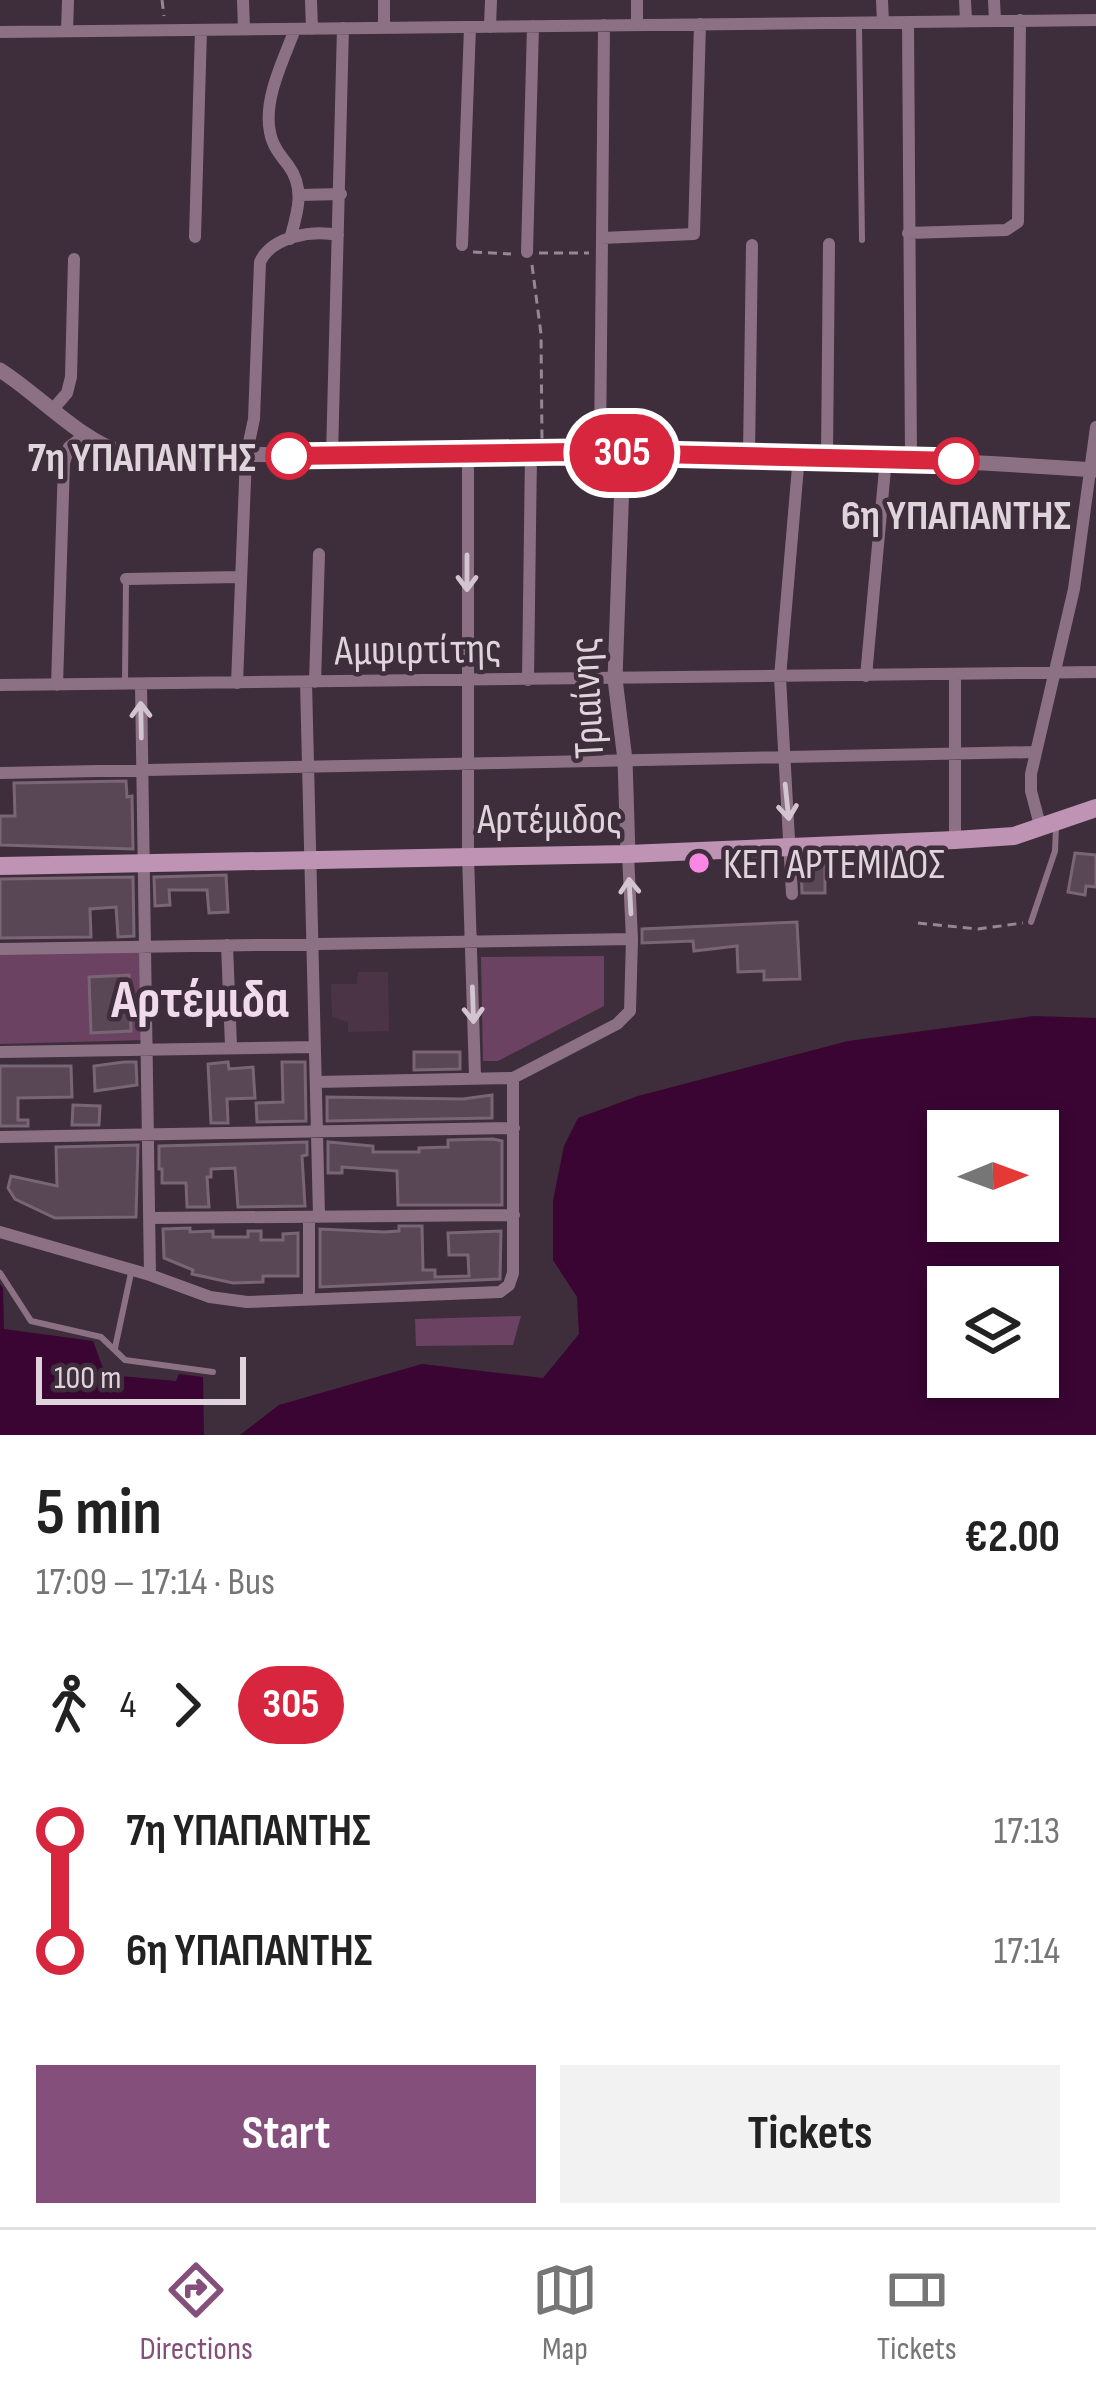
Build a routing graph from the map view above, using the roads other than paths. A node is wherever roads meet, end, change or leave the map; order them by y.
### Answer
1 (68, 0) edge
2 (243, 0) edge
3 (311, 0) edge
4 (384, 0) edge
5 (490, 0) edge
6 (637, 0) edge
7 (882, 0) edge
8 (965, 0) edge
9 (994, 0) edge
10 (1020, 20) junction
11 (1096, 20) edge
12 (966, 21) junction
13 (995, 21) junction
14 (859, 22) junction
15 (883, 22) junction
16 (908, 22) junction
17 (700, 24) junction
18 (604, 25) junction
19 (638, 25) junction
20 (490, 26) junction
21 (533, 26) junction
22 (470, 27) junction
23 (312, 28) junction
24 (343, 28) junction
25 (385, 28) junction
26 (244, 29) junction
27 (295, 29) junction
28 (201, 30) junction
29 (67, 31) junction
30 (0, 32) edge
31 (341, 194) junction
32 (299, 195) junction
33 (908, 233) junction
34 (338, 235) junction
35 (195, 237) dead end
36 (602, 238) junction
37 (290, 239) junction
38 (862, 240) dead end
39 (829, 244) dead end
40 (462, 245) dead end
41 (752, 245) dead end
42 (527, 252) road end
43 (74, 259) dead end
44 (0, 370) edge
45 (54, 408) junction
46 (1096, 428) edge
47 (85, 435) junction
48 (538, 452) junction
49 (600, 452) junction
50 (623, 453) junction
51 (749, 455) junction
52 (799, 455) junction
53 (246, 456) junction
54 (332, 456) junction
55 (468, 456) junction
56 (827, 456) junction
57 (886, 458) junction
58 (911, 458) junction
59 (1094, 470) edge
60 (319, 554) dead end
61 (239, 577) junction
62 (127, 580) joint
63 (1096, 672) edge
64 (1053, 674) junction
65 (955, 675) junction
66 (866, 676) junction
67 (780, 677) junction
68 (615, 679) junction
69 (528, 680) junction
70 (466, 681) junction
71 (311, 682) junction
72 (237, 683) junction
73 (125, 684) junction
74 (141, 684) junction
75 (57, 685) junction
76 (0, 686) edge
77 (1035, 752) junction
78 (954, 754) junction
79 (782, 757) junction
80 (625, 760) junction
81 (467, 764) junction
82 (308, 767) junction
83 (142, 770) junction
84 (0, 773) edge
85 (1096, 808) edge
86 (1049, 826) junction
87 (955, 840) junction
88 (791, 848) junction
89 (628, 854) junction
90 (468, 855) junction
91 (311, 858) junction
92 (144, 864) junction
93 (0, 866) edge
94 (792, 894) dead end
95 (1031, 922) road end
96 (632, 939) junction
97 (471, 941) junction
98 (313, 944) junction
99 (227, 945) junction
100 (145, 947) junction
101 (0, 949) edge
102 (231, 1046) junction
103 (147, 1047) junction
104 (315, 1047) junction
105 (0, 1052) edge
106 (475, 1076) junction
107 (513, 1078) junction
108 (316, 1082) junction
109 (514, 1128) junction
110 (317, 1132) junction
111 (148, 1134) junction
112 (0, 1137) edge
113 (514, 1215) junction
114 (314, 1217) junction
115 (149, 1218) junction
116 (1, 1236) edge
117 (131, 1270) junction
118 (0, 1273) edge
119 (151, 1275) junction
120 (309, 1299) junction
121 (114, 1351) junction
122 (213, 1372) dead end

1 - 29 street
2 - 26 street
3 - 23 street
4 - 25 street
5 - 20 street
6 - 19 street
7 - 15 street
8 - 12 street
9 - 13 street
10 - 11 street
10 - 13 street
10 - 33 street
12 - 13 street
12 - 16 street
14 - 15 street
14 - 17 street
14 - 38 lane
15 - 16 street
16 - 33 street
17 - 19 street
17 - 36 street
18 - 19 street
18 - 21 street
18 - 36 street
20 - 21 street
20 - 22 street
21 - 42 street
22 - 25 street
22 - 40 street
23 - 24 street
23 - 27 street
24 - 25 street
24 - 31 street
26 - 27 street
26 - 28 street
27 - 32 street
28 - 29 street
28 - 35 street
29 - 30 street
31 - 32 street
31 - 34 street
32 - 37 street
33 - 58 street
34 - 37 street
34 - 54 street
36 - 49 street
37 - 53 street
39 - 56 street
41 - 51 street
43 - 45 street
44 - 45 street
45 - 47 street
46 - 59 street
47 - 53 street
47 - 75 street
48 - 49 street
48 - 55 street
48 - 69 street
49 - 50 street
50 - 51 street
50 - 68 street, Τριαίνης
51 - 52 street
52 - 56 street
52 - 67 street
53 - 54 street
53 - 61 street
54 - 55 street
55 -> 70 street
56 - 57 street
57 - 58 street
57 - 66 street
58 - 59 street
59 - 64 street
60 - 71 street
61 - 62 street
61 - 72 street
62 - 73 lane
63 - 64 street, Αμφιρτίτης
64 - 65 street, Αμφιρτίτης
64 - 77 street
65 - 66 street, Αμφιρτίτης
65 - 78 street
66 - 67 street, Αμφιρτίτης
67 - 68 street, Αμφιρτίτης
67 - 79 street
68 - 69 street, Αμφιρτίτης
68 - 80 street, Τριαίνης
69 - 70 street, Αμφιρτίτης
70 - 71 street, Αμφιρτίτης
70 - 81 street
71 - 72 street, Αμφιρτίτης
71 - 82 street
72 - 74 street, Αμφιρτίτης
73 - 74 street, Αμφιρτίτης
73 - 75 street, Αμφιρτίτης
83 -> 74 street
75 - 76 street, Αμφιρτίτης
77 - 78 street
77 - 86 street
78 - 79 street
78 - 87 street
79 - 80 street
79 -> 88 street
80 - 81 street
80 - 89 street, Τριαίνης
81 - 82 street
81 - 90 street
82 - 83 street
82 - 91 street
83 - 84 street
83 - 92 street
85 - 86 main road, Αρτέμιδος
86 - 87 main road, Αρτέμιδος
86 - 95 lane
87 - 88 main road, Αρτέμιδος
88 - 89 main road, Αρτέμιδος
88 - 94 street
89 - 90 main road, Αρτέμιδος
96 -> 89 street, Τριαίνης
90 - 91 main road, Αρτέμιδος
90 - 97 street
91 - 92 main road, Αρτέμιδος
91 - 98 street
92 - 93 main road, Αρτέμιδος
92 - 100 street
96 - 97 street
96 - 107 street, Τριαίνης
97 - 98 street
97 -> 106 street
98 - 99 street
98 - 104 street
99 - 100 street
99 - 102 street
100 - 101 street
100 - 103 street
102 - 103 street
102 - 104 street
103 - 105 street
103 - 111 street
104 - 108 street
106 - 107 street
106 - 108 street
107 - 109 street
108 - 110 street
109 - 110 street
109 - 113 street
110 - 111 street
110 - 114 street
111 - 112 street
111 - 115 street
113 - 114 street
113 - 120 street
114 - 115 street
114 - 120 street
115 - 119 street
116 - 117 street
117 - 119 street
117 - 121 lane
118 - 121 lane
119 - 120 street
121 - 122 lane

